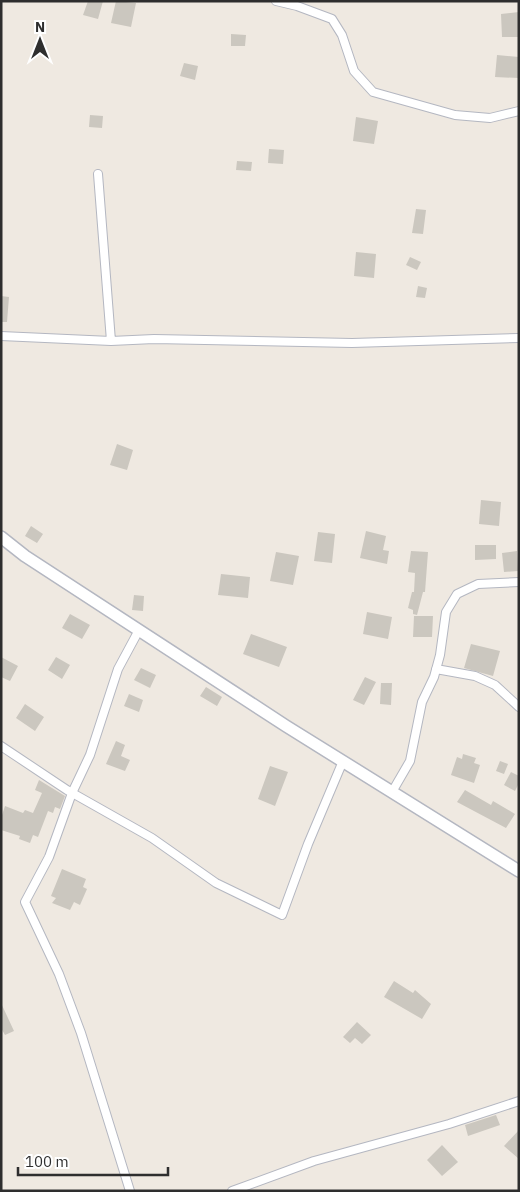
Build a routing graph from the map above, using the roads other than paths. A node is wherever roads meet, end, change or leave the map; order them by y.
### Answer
1 (276, 1) edge
2 (519, 111) edge
3 (98, 174) dead end
4 (1, 336) edge
5 (519, 338) edge
6 (111, 341) junction
7 (1, 537) edge
8 (519, 582) edge
9 (139, 630) junction
10 (436, 670) junction
11 (519, 707) edge
12 (1, 746) edge
13 (343, 761) junction
14 (392, 792) junction
15 (72, 793) junction
16 (519, 870) edge
17 (519, 1101) edge
18 (130, 1191) edge
19 (232, 1191) edge

1 - 2 street
3 - 6 street
4 - 6 street
5 - 6 street
7 - 9 main road
8 - 10 street
9 - 13 main road
9 - 15 street
10 - 11 street
10 - 14 street
12 - 15 street
13 - 14 main road
13 - 15 street
14 - 16 main road
15 - 18 street
17 - 19 street

